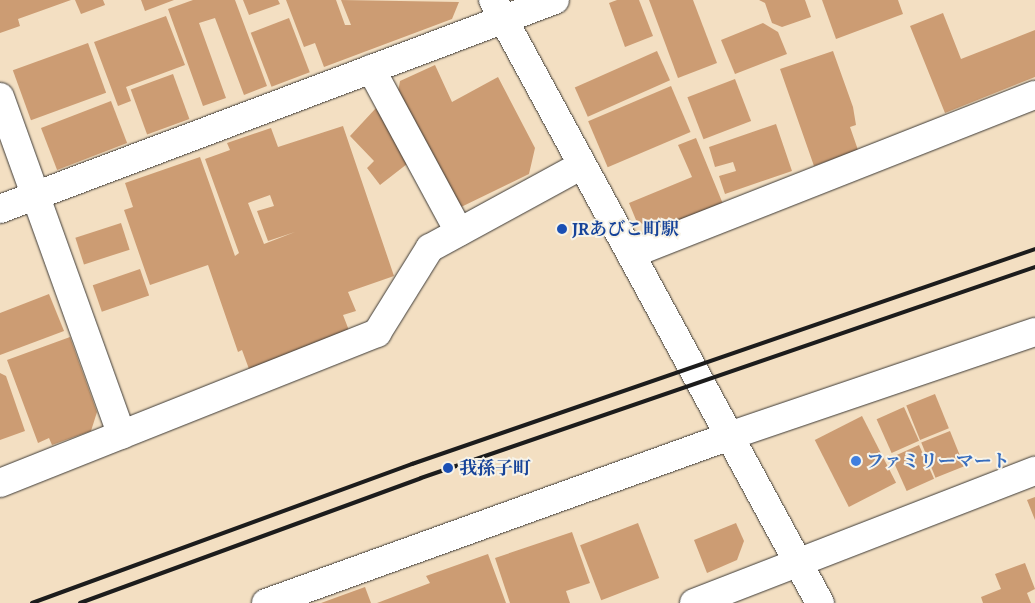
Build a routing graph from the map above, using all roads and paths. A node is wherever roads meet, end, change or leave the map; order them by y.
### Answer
1 (555, 0) edge
2 (498, 10) edge
3 (371, 69) junction
4 (1035, 95) edge
5 (0, 97) edge
6 (582, 165) junction
7 (37, 195) junction
8 (0, 209) edge
9 (459, 232) junction
10 (631, 254) junction
11 (1035, 332) edge
12 (122, 435) junction
13 (729, 436) junction
14 (1035, 471) edge
15 (0, 484) edge
16 (798, 562) junction
17 (266, 603) edge
18 (694, 603) edge
19 (820, 603) edge

1 - 2 street
2 - 3 street
2 - 6 street
3 - 7 street
3 - 9 street
4 - 10 street
5 - 7 street
6 - 9 street
6 - 10 street
7 - 8 street
7 - 12 street
9 - 12 street
10 - 13 street
11 - 13 street
12 - 15 street
13 - 16 street
13 - 17 street
14 - 16 street
16 - 18 street
16 - 19 street

